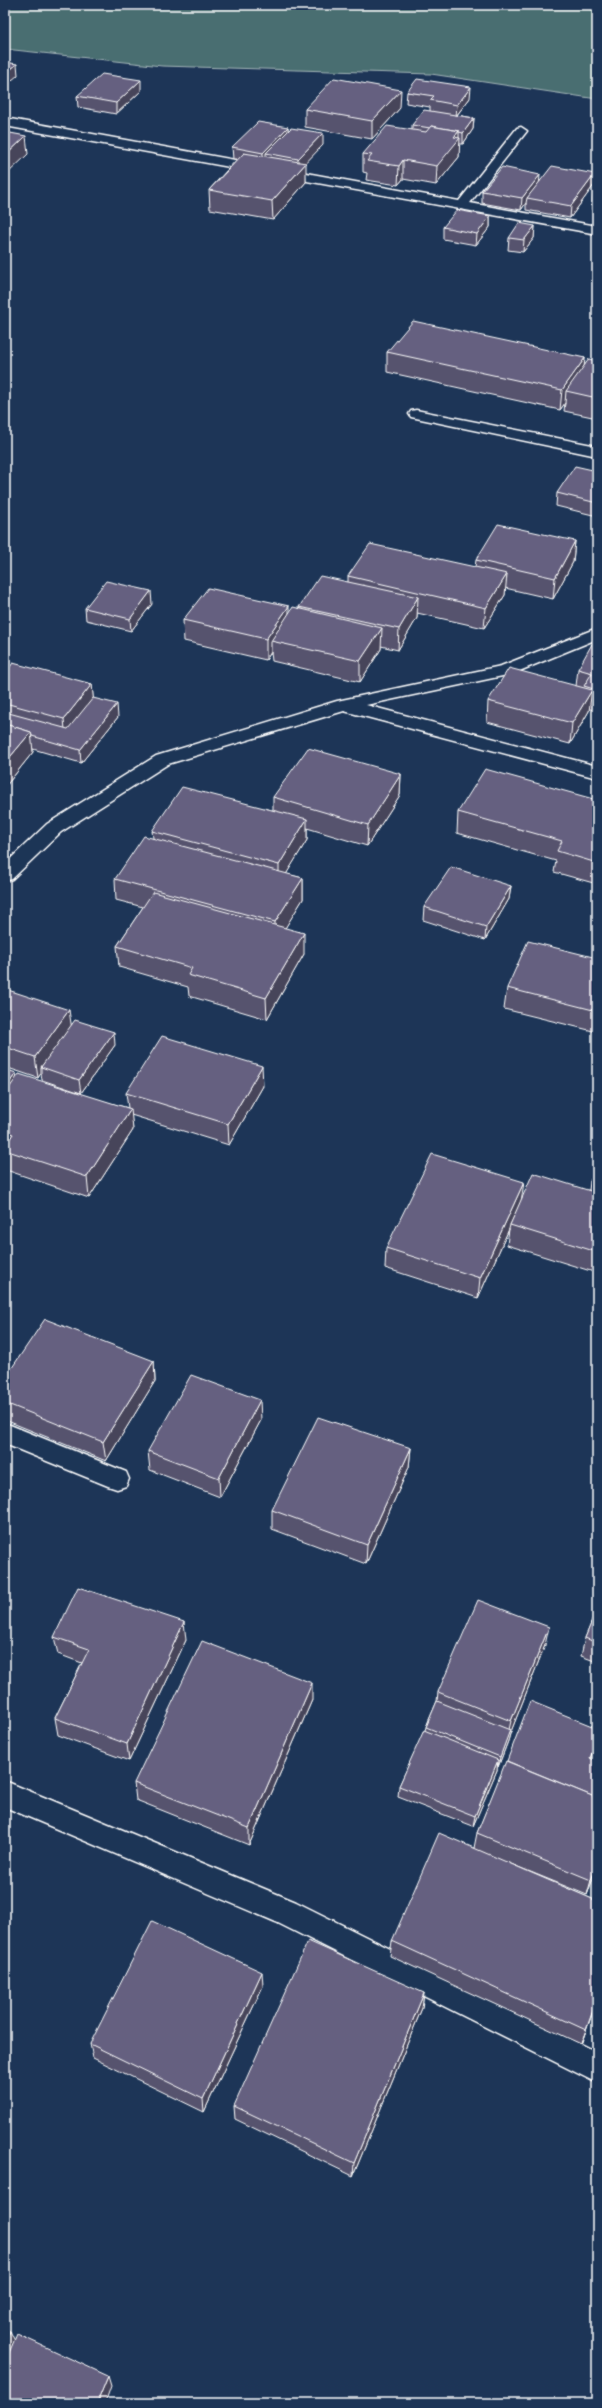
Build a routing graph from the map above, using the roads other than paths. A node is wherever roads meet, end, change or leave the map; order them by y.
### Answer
1 (5, 122) edge
2 (521, 131) dead end
3 (462, 206) junction
4 (597, 230) edge
5 (416, 414) dead end
6 (597, 451) edge
7 (597, 633) edge
8 (343, 705) junction
9 (597, 772) edge
10 (5, 875) edge
11 (5, 1433) edge
12 (117, 1479) dead end
13 (5, 1794) edge
14 (597, 2068) edge

1 - 3 street
2 - 3 street
3 - 4 street
5 - 6 street
7 - 8 street
8 - 9 street
8 - 10 street
11 - 12 street
13 - 14 street

